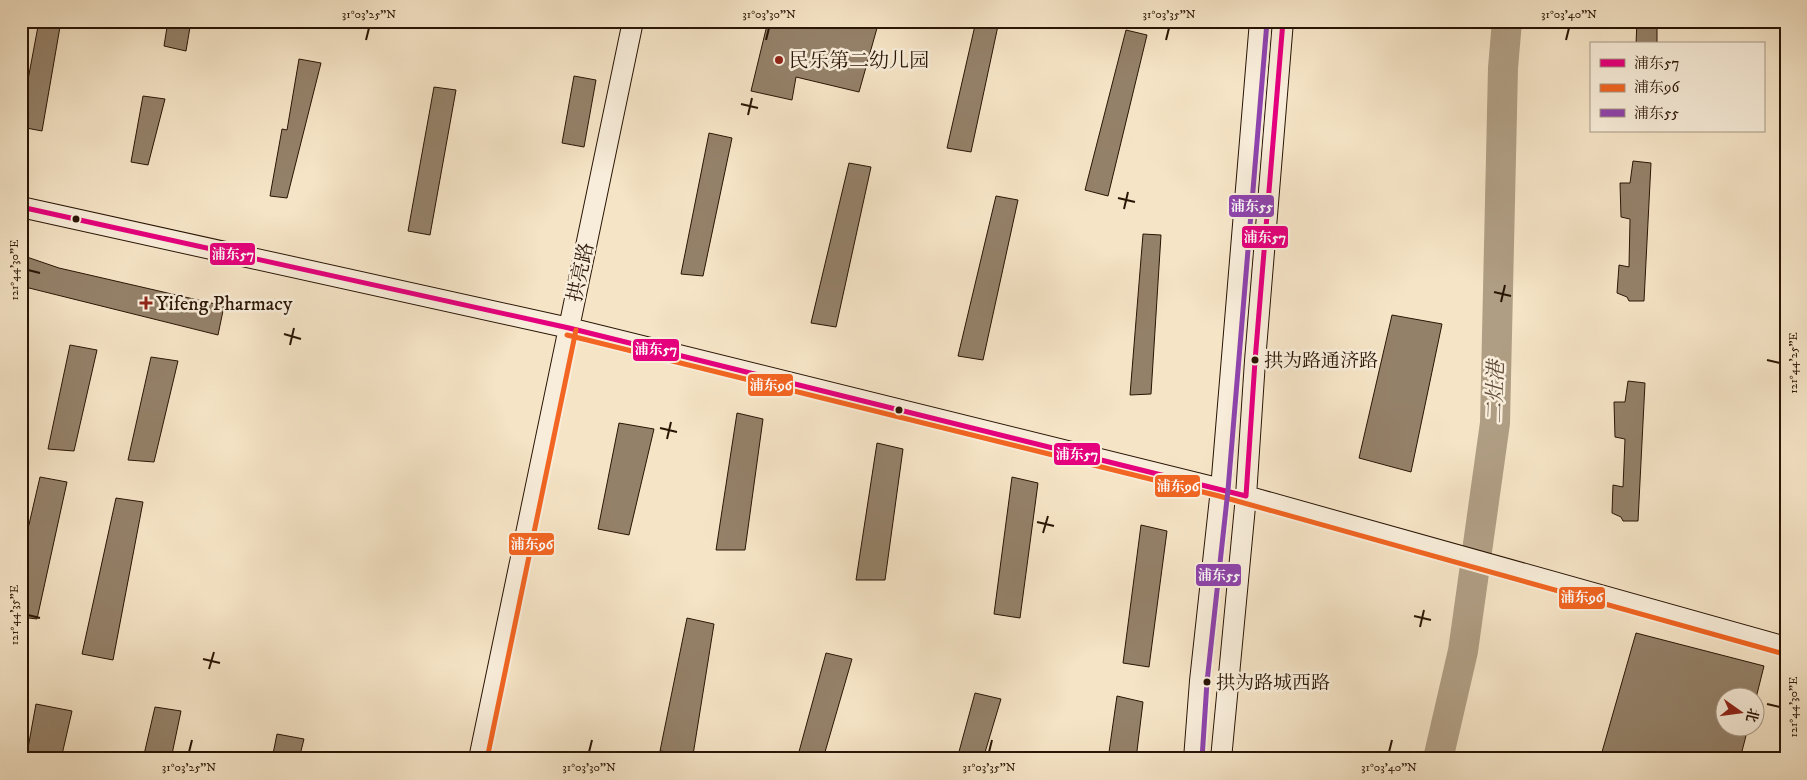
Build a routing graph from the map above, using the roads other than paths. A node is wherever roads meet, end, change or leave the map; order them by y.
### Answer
1 (633, 21) edge
2 (1260, 21) edge
3 (1283, 21) edge
4 (21, 207) edge
5 (569, 328) junction
6 (1221, 489) junction
7 (1246, 496) junction
8 (1786, 647) edge
9 (479, 759) edge
10 (1194, 759) edge
11 (1220, 759) edge

1 - 5 street, 拱亮路
2 - 6 street
3 - 7 street
4 - 5 street
5 - 6 street
5 - 9 street, 拱亮路
6 - 10 street
7 - 8 street
7 - 11 street

